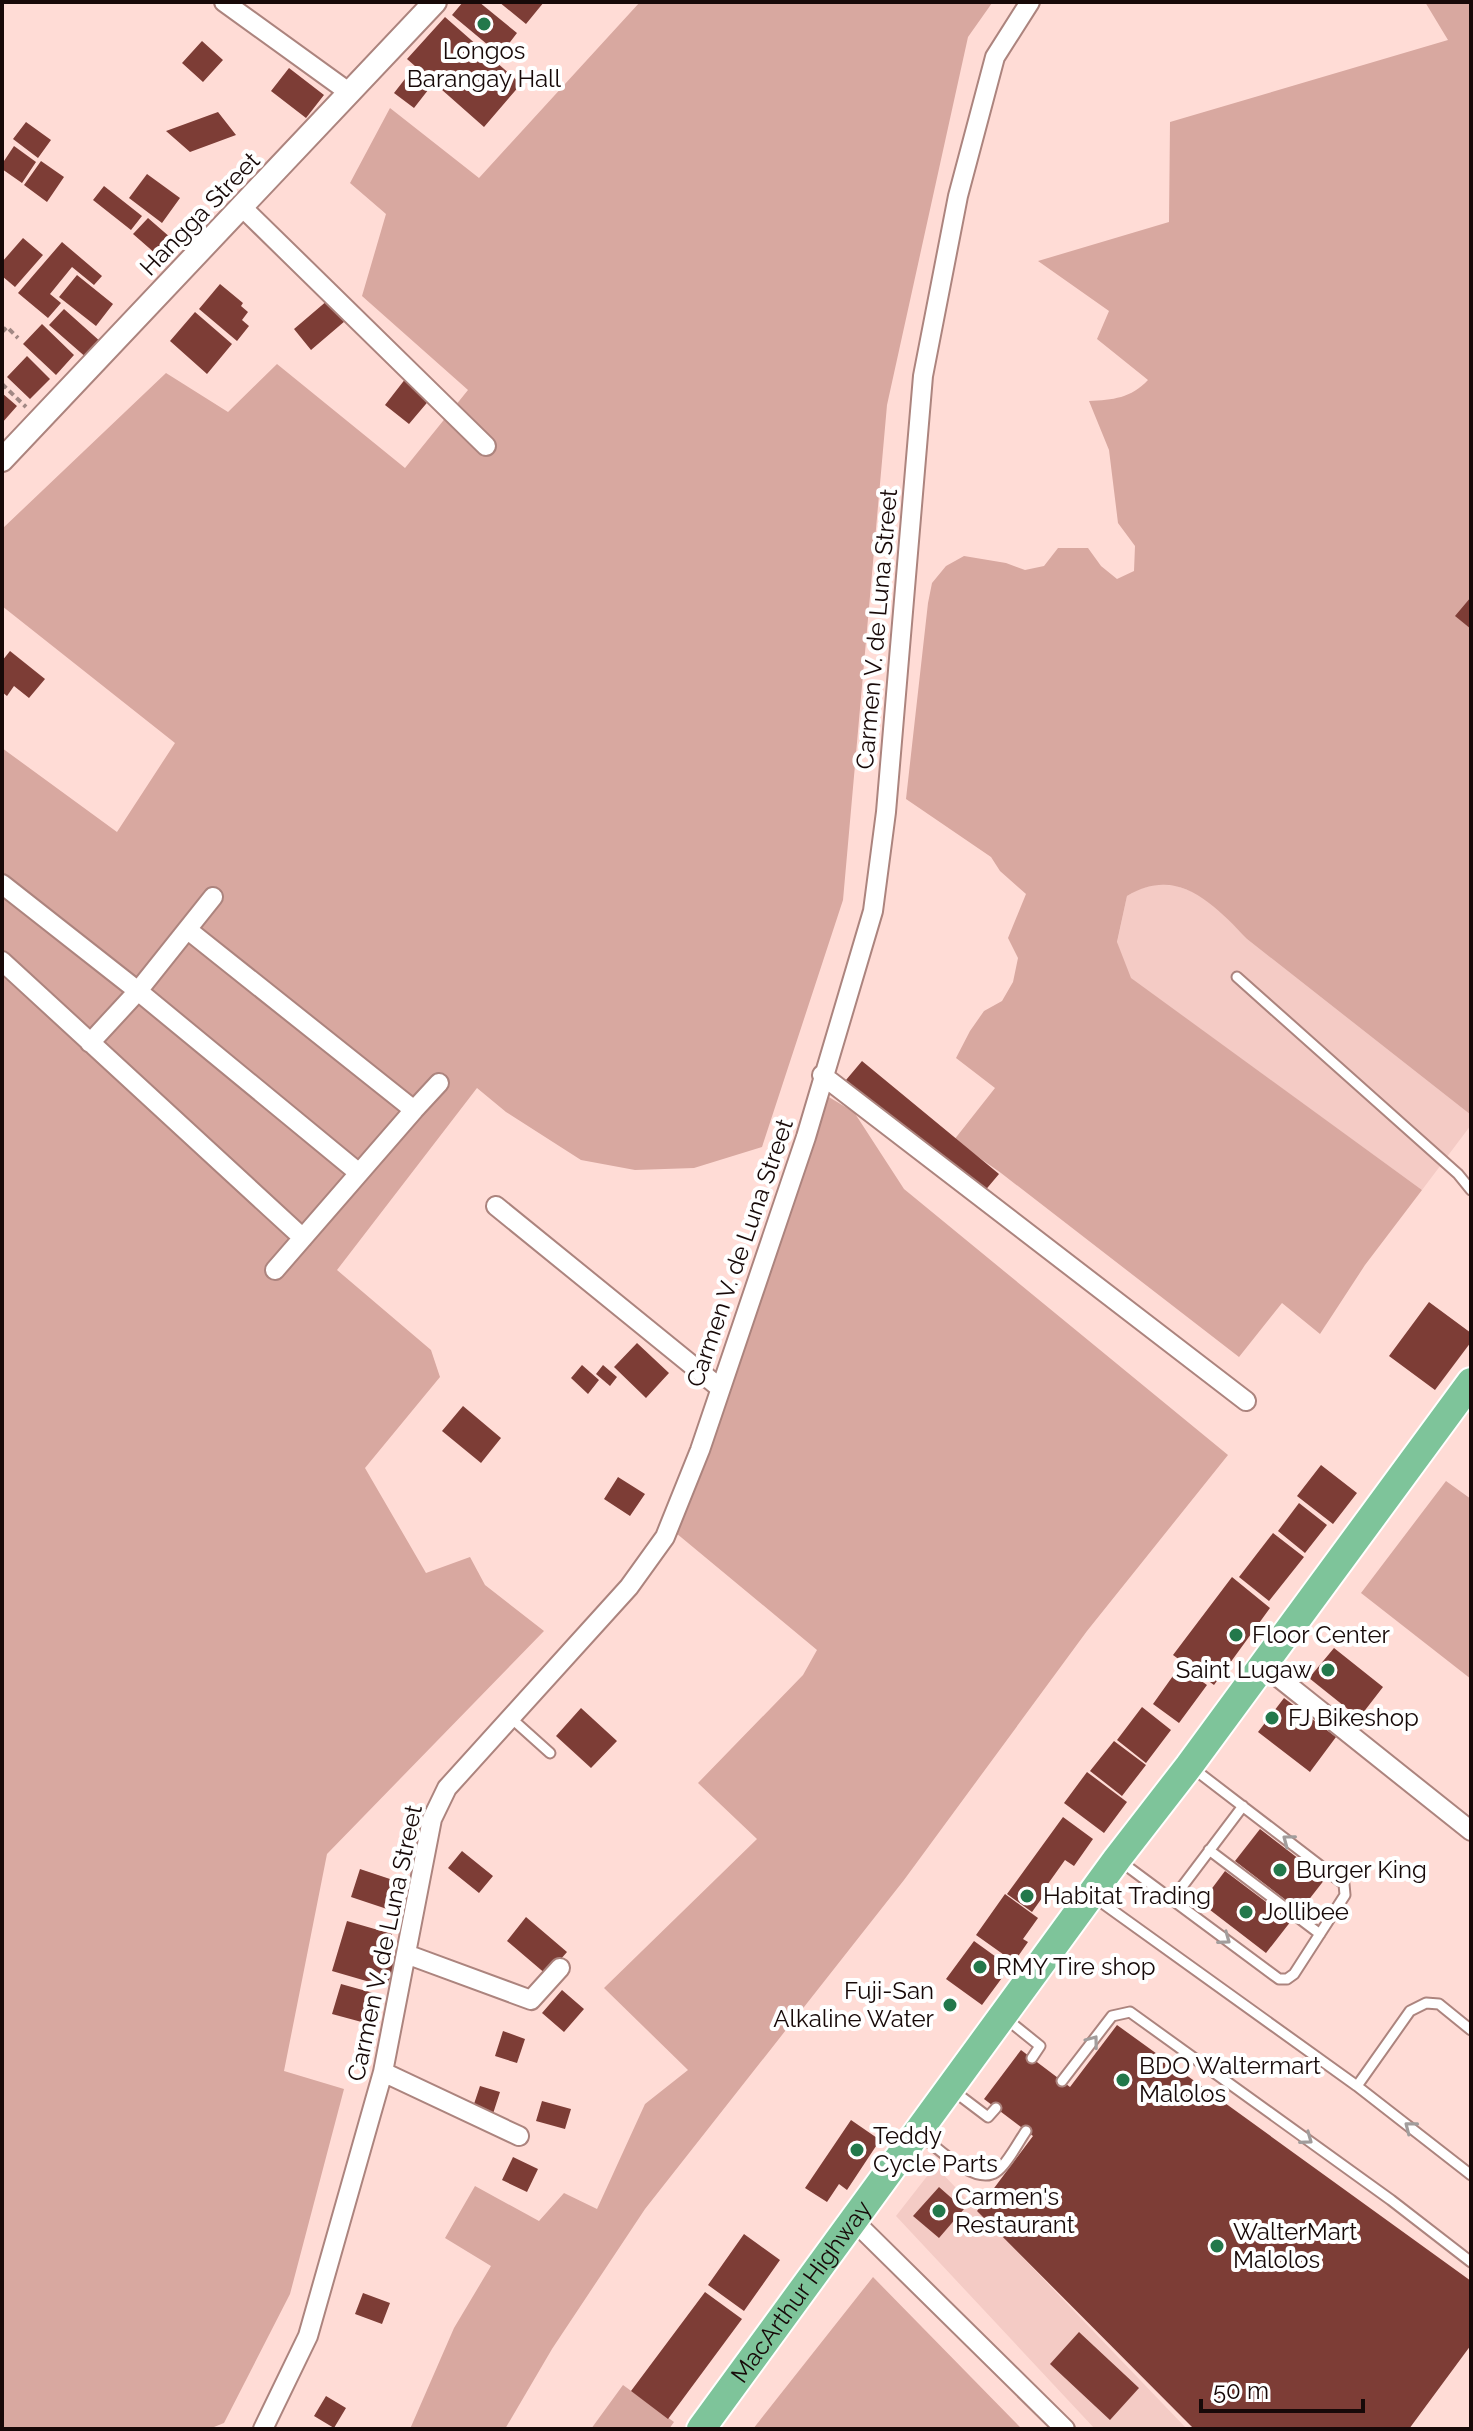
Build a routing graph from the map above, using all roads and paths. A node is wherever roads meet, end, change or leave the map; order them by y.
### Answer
1 (224, 2) edge
2 (434, 2) edge
3 (1030, 2) edge
4 (350, 93) junction
5 (243, 208) junction
6 (2, 332) edge
7 (18, 338) dead end
8 (2, 384) edge
9 (40, 419) junction
10 (486, 446) dead end
11 (2, 460) edge
12 (4, 888) edge
13 (213, 897) dead end
14 (188, 930) junction
15 (2, 961) edge
16 (1237, 977) dead end
17 (138, 991) junction
18 (90, 1043) junction
19 (822, 1075) junction
20 (439, 1083) dead end
21 (414, 1110) junction
22 (359, 1173) junction
23 (1471, 1190) edge
24 (496, 1206) dead end
25 (303, 1238) junction
26 (275, 1270) dead end
27 (1471, 1382) edge
28 (720, 1388) junction
29 (1246, 1401) dead end
30 (1263, 1665) junction
31 (511, 1718) junction
32 (550, 1753) dead end
33 (1189, 1766) junction
34 (1243, 1806) junction
35 (1471, 1831) edge
36 (1209, 1850) junction
37 (1117, 1859) junction
38 (1093, 1896) junction
39 (1172, 1900) junction
40 (1320, 1934) junction
41 (406, 1954) junction
42 (560, 1968) dead end
43 (1004, 2017) junction
44 (1471, 2030) edge
45 (1032, 2058) dead end
46 (383, 2072) junction
47 (1062, 2081) dead end
48 (1357, 2086) junction
49 (951, 2089) junction
50 (996, 2108) dead end
51 (1026, 2131) dead end
52 (919, 2133) junction
53 (519, 2136) dead end
54 (1471, 2175) edge
55 (855, 2222) junction
56 (1471, 2262) edge
57 (263, 2429) edge
58 (701, 2429) edge
59 (1065, 2429) edge

1 - 4 street
2 - 4 street, Hangga Street
3 - 19 street, Carmen V. de Luna Street
4 - 5 street, Hangga Street
5 - 9 street, Hangga Street
5 - 10 street
6 - 7 path
8 - 9 path
9 - 11 street, Hangga Street
12 - 17 street
13 - 14 street
14 - 17 street
14 - 21 street
15 - 18 street
16 - 23 lane
17 - 18 street
17 - 22 street
18 - 25 street
19 - 28 street, Carmen V. de Luna Street
19 - 29 street
20 - 21 street
21 - 22 street
22 - 25 street
24 - 28 street
25 - 26 street
27 - 30 highway, MacArthur Highway
28 - 31 street, Carmen V. de Luna Street
30 - 33 highway, MacArthur Highway
30 - 35 street
31 - 32 lane
31 - 41 street, Carmen V. de Luna Street
33 - 34 lane
33 - 37 highway, MacArthur Highway
34 - 36 lane
40 -> 34 lane
36 - 39 lane
36 - 40 lane
37 - 38 highway, MacArthur Highway
37 - 39 lane
38 - 43 highway, MacArthur Highway
38 - 48 lane
39 -> 40 lane
41 - 42 street
41 - 46 street, Carmen V. de Luna Street
43 - 45 lane
43 - 49 highway, MacArthur Highway
44 - 48 lane
46 - 53 street
46 - 57 street, Carmen V. de Luna Street
47 -> 56 lane
54 -> 48 lane
49 - 50 lane
49 - 52 highway, MacArthur Highway
51 - 52 lane
52 - 55 highway, MacArthur Highway
55 - 58 highway, MacArthur Highway
55 - 59 street

